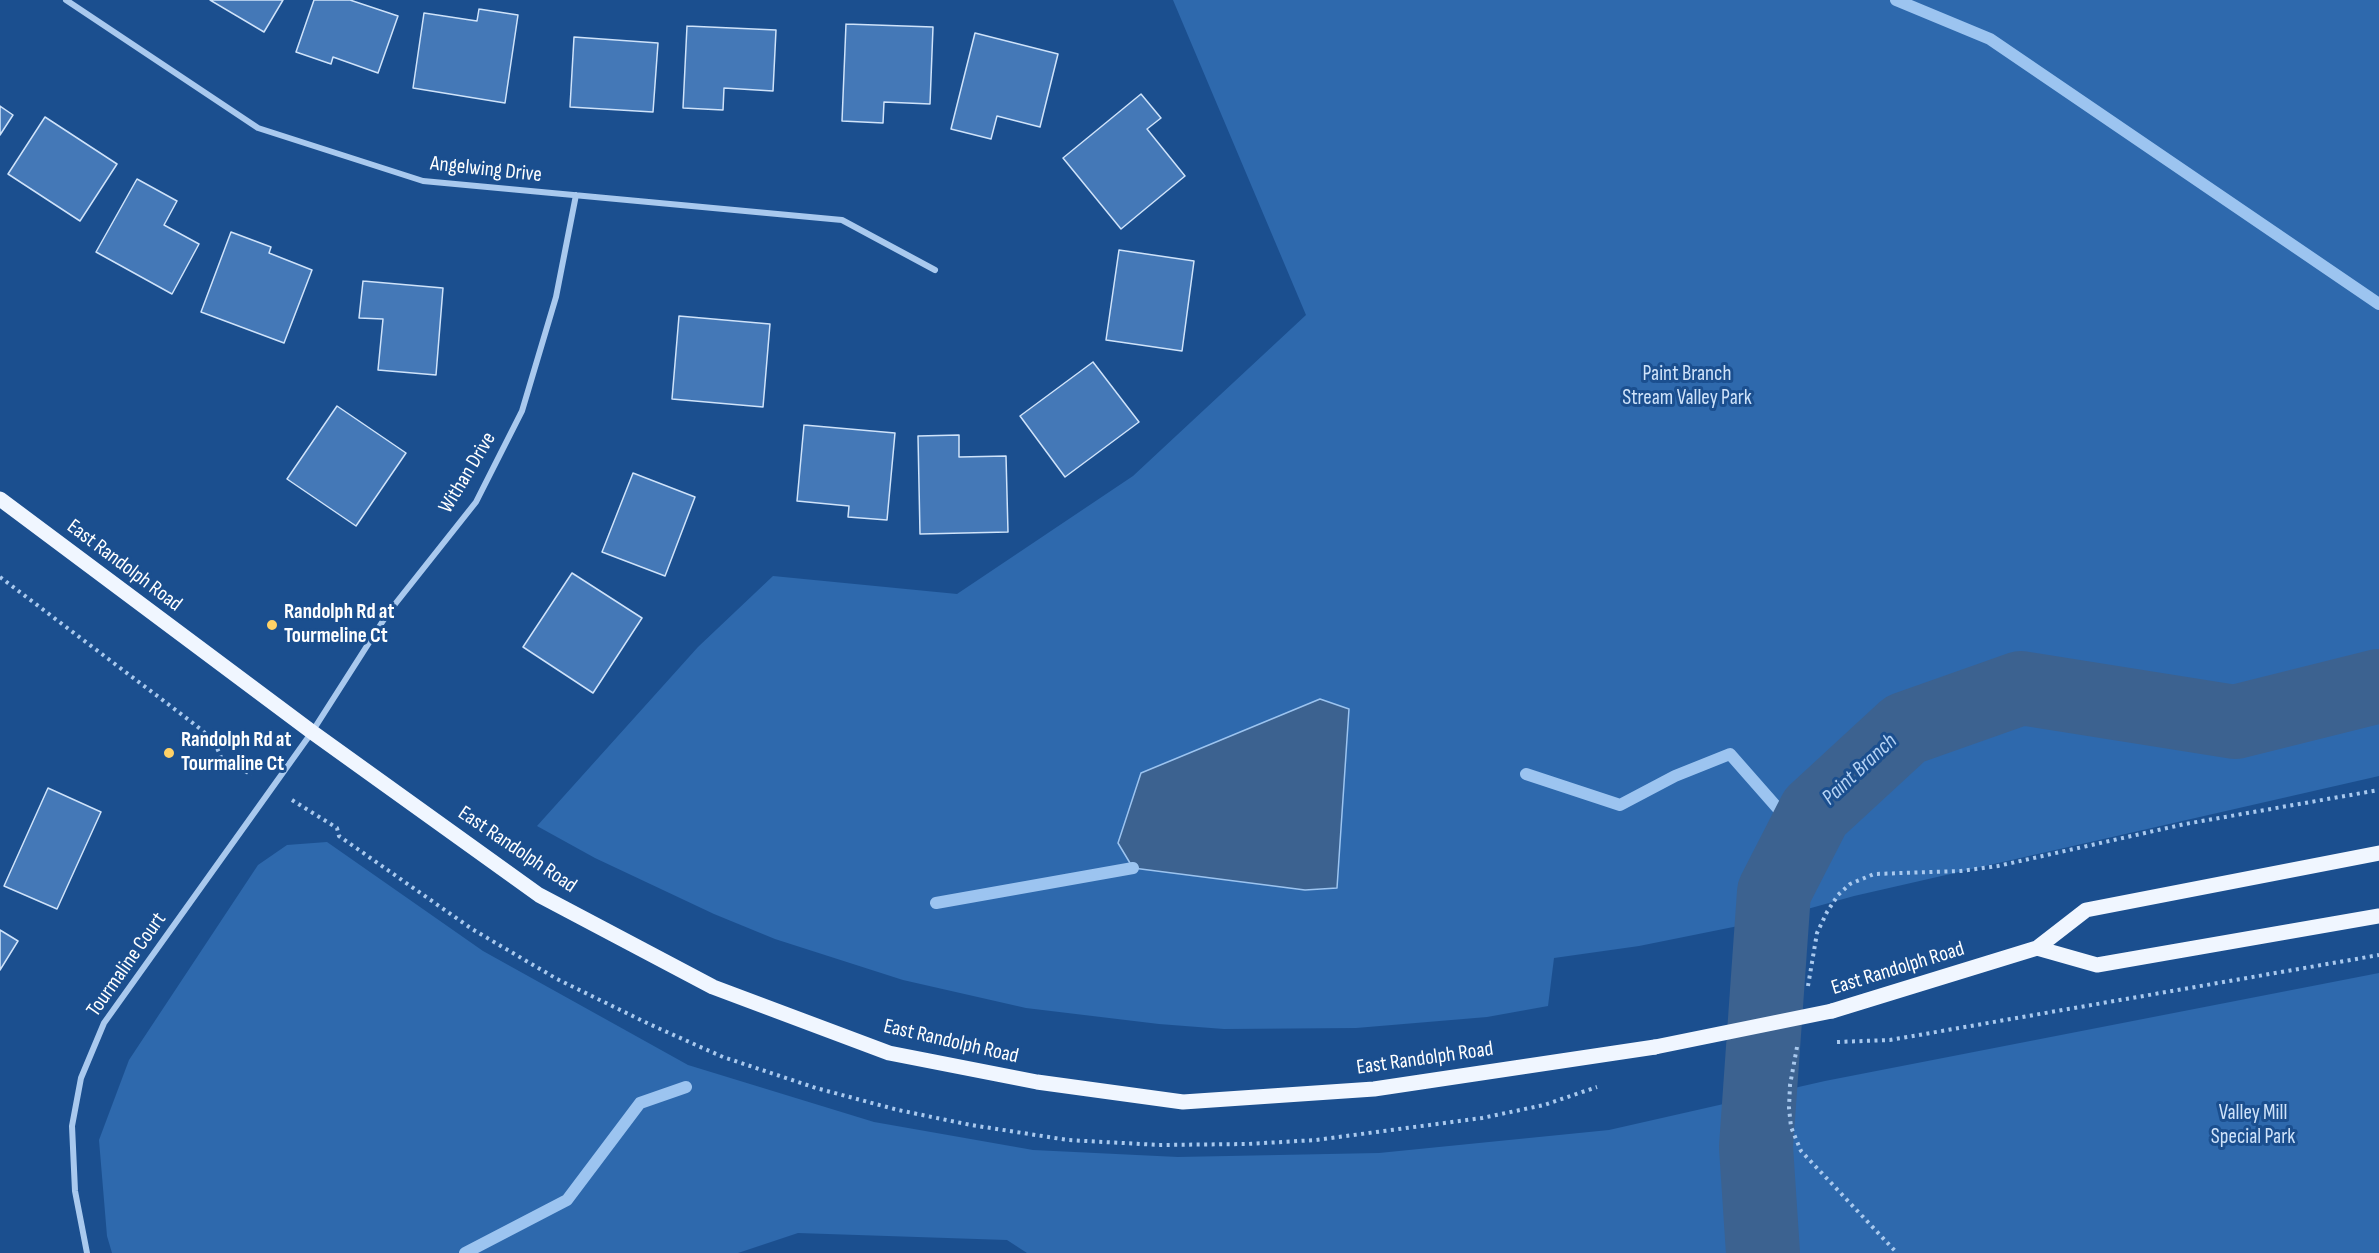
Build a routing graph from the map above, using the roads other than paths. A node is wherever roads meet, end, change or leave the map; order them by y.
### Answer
1 (66, 0) edge
2 (576, 195) junction
3 (935, 270) dead end
4 (0, 499) edge
5 (312, 732) junction
6 (2379, 853) edge
7 (2379, 916) edge
8 (2037, 948) junction
9 (87, 1253) edge

1 - 2 street, Angelwing Drive
2 - 3 street, Angelwing Drive
2 - 5 street, Withan Drive
4 - 5 main road, East Randolph Road
5 - 8 main road, East Randolph Road, bridge
5 - 9 street, Tourmaline Court
6 - 8 main road, East Randolph Road
7 - 8 main road

